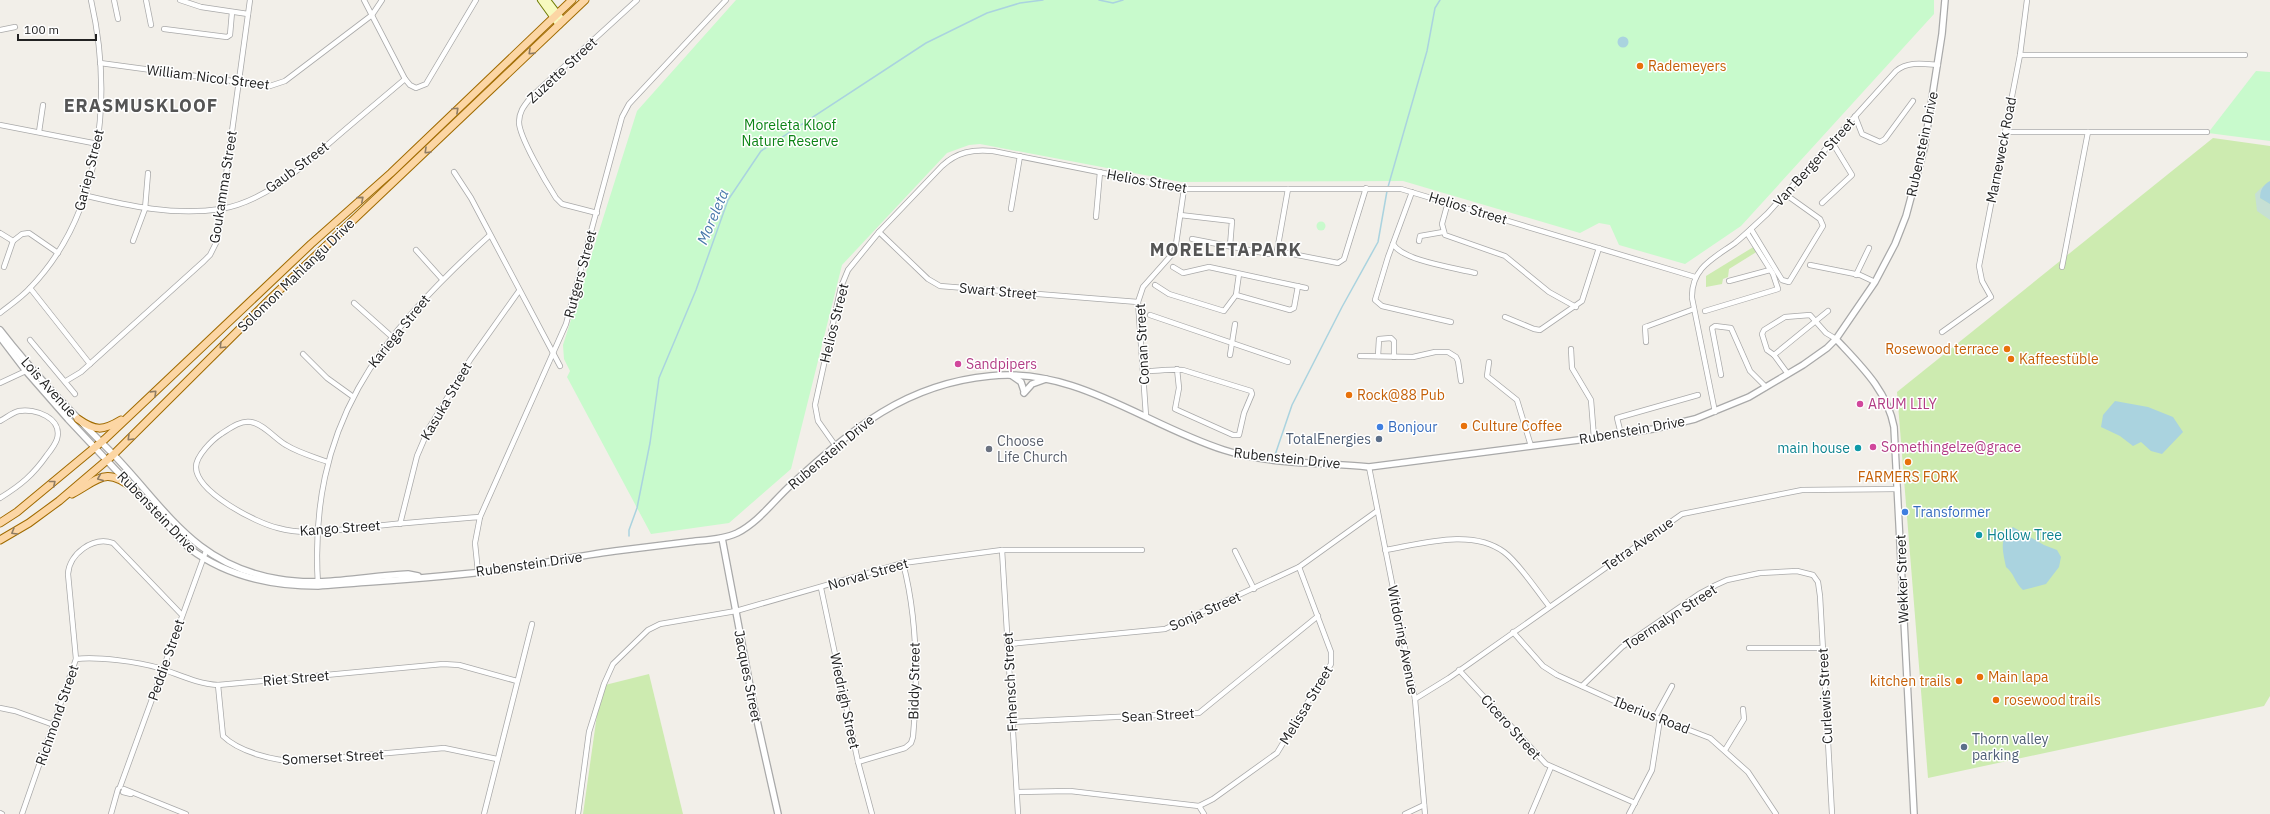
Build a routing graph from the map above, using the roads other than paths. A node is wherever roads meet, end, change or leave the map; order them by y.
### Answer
1 (91, 0) edge
2 (114, 0) edge
3 (146, 0) edge
4 (180, 0) edge
5 (250, 0) edge
6 (364, 0) edge
7 (382, 0) edge
8 (476, 0) edge
9 (541, 0) edge
10 (547, 0) edge
11 (572, 0) edge
12 (585, 0) edge
13 (636, 0) edge
14 (726, 0) edge
15 (1945, 0) edge
16 (2027, 0) edge
17 (232, 12) junction
18 (248, 14) junction
19 (372, 14) junction
20 (555, 17) junction
21 (118, 19) dead end
22 (561, 23) junction
23 (151, 25) dead end
24 (15, 26) dead end
25 (164, 29) dead end
26 (0, 30) edge
27 (2245, 54) dead end
28 (2020, 55) junction
29 (100, 63) junction
30 (1938, 65) junction
31 (405, 79) junction
32 (238, 82) junction
33 (1913, 101) dead end
34 (43, 106) dead end
35 (1855, 116) junction
36 (0, 125) edge
37 (38, 132) junction
38 (2005, 132) junction
39 (2088, 132) junction
40 (2207, 132) dead end
41 (1832, 142) junction
42 (98, 144) junction
43 (1020, 156) junction
44 (454, 172) dead end
45 (1100, 172) junction
46 (148, 173) dead end
47 (1366, 188) junction
48 (1288, 189) junction
49 (1184, 190) junction
50 (1412, 192) junction
51 (1785, 194) junction
52 (84, 195) junction
53 (1448, 202) junction
54 (1822, 203) dead end
55 (145, 209) junction
56 (221, 209) junction
57 (1011, 209) dead end
58 (597, 213) junction
59 (1180, 215) junction
60 (1096, 217) dead end
61 (1751, 229) junction
62 (879, 232) junction
63 (1443, 232) junction
64 (0, 233) edge
65 (1747, 233) junction
66 (490, 235) junction
67 (1192, 240) dead end
68 (13, 241) junction
69 (133, 241) dead end
70 (1419, 241) dead end
71 (1393, 244) junction
72 (1230, 246) junction
73 (1599, 248) junction
74 (1869, 248) dead end
75 (416, 250) dead end
76 (58, 253) junction
77 (1269, 254) dead end
78 (1810, 265) dead end
79 (4, 267) dead end
80 (1173, 267) dead end
81 (2062, 267) dead end
82 (1770, 270) junction
83 (1475, 273) dead end
84 (1239, 274) junction
85 (1856, 275) junction
86 (1695, 277) junction
87 (442, 279) junction
88 (1729, 281) dead end
89 (1875, 282) junction
90 (1155, 285) dead end
91 (1298, 286) junction
92 (30, 288) junction
93 (1306, 288) dead end
94 (519, 291) junction
95 (1236, 295) junction
96 (1138, 302) junction
97 (354, 303) dead end
98 (1576, 307) junction
99 (1694, 310) junction
100 (1705, 311) dead end
101 (1828, 311) dead end
102 (0, 313) edge
103 (1150, 315) dead end
104 (1505, 317) dead end
105 (1816, 321) junction
106 (1451, 322) dead end
107 (1235, 324) dead end
108 (0, 330) edge
109 (1942, 332) dead end
110 (391, 336) junction
111 (0, 337) edge
112 (30, 340) dead end
113 (1836, 340) junction
114 (1232, 342) junction
115 (1646, 342) dead end
116 (1572, 349) dead end
117 (303, 354) dead end
118 (555, 354) junction
119 (1230, 355) dead end
120 (1774, 355) junction
121 (1360, 356) dead end
122 (1378, 356) junction
123 (1394, 357) junction
124 (1288, 362) dead end
125 (1489, 362) dead end
126 (90, 364) junction
127 (560, 366) dead end
128 (29, 369) junction
129 (1177, 370) junction
130 (1151, 371) dead end
131 (1010, 374) junction
132 (1788, 374) junction
133 (1721, 375) dead end
134 (1048, 378) junction
135 (66, 381) junction
136 (1462, 381) dead end
137 (0, 383) edge
138 (1766, 387) junction
139 (75, 394) dead end
140 (1698, 395) dead end
141 (352, 396) junction
142 (138, 409) junction
143 (1715, 412) junction
144 (1146, 416) junction
145 (78, 419) junction
146 (0, 421) edge
147 (1620, 434) junction
148 (1594, 438) junction
149 (98, 445) junction
150 (835, 445) junction
151 (1532, 446) junction
152 (110, 457) junction
153 (328, 462) junction
154 (1369, 467) junction
155 (134, 489) junction
156 (1898, 489) junction
157 (0, 498) edge
158 (59, 502) junction
159 (1377, 511) junction
160 (480, 517) junction
161 (0, 523) edge
162 (400, 524) junction
163 (319, 532) junction
164 (722, 538) junction
165 (0, 540) edge
166 (1002, 550) junction
167 (1142, 550) dead end
168 (1385, 550) junction
169 (206, 551) junction
170 (1235, 551) dead end
171 (202, 558) junction
172 (903, 563) junction
173 (1299, 567) junction
174 (478, 572) junction
175 (1816, 579) joint
176 (318, 584) junction
177 (821, 588) junction
178 (1254, 589) junction
179 (1549, 606) junction
180 (736, 611) junction
181 (182, 615) junction
182 (1318, 616) junction
183 (532, 624) dead end
184 (1513, 632) junction
185 (1008, 644) junction
186 (1749, 648) dead end
187 (1822, 648) junction
188 (76, 660) junction
189 (163, 669) junction
190 (1459, 670) junction
191 (517, 681) junction
192 (218, 685) junction
193 (1582, 686) junction
194 (1672, 686) dead end
195 (1415, 699) junction
196 (0, 708) edge
197 (1743, 709) dead end
198 (1655, 717) junction
199 (1660, 719) junction
200 (1012, 722) junction
201 (54, 725) junction
202 (1725, 750) junction
203 (497, 759) junction
204 (858, 762) junction
205 (1551, 767) junction
206 (122, 789) junction
207 (1017, 792) junction
208 (1635, 803) junction
209 (1424, 805) junction
210 (1199, 806) junction
211 (22, 814) edge
212 (111, 814) edge
213 (186, 814) edge
214 (484, 814) edge
215 (578, 814) edge
216 (778, 814) edge
217 (872, 814) edge
218 (1018, 814) edge
219 (1204, 814) edge
220 (1405, 814) edge
221 (1425, 814) edge
222 (1531, 814) edge
223 (1629, 814) edge
224 (1776, 814) edge
225 (1832, 814) edge
226 (1914, 814) edge

1 - 29 street, Gariep Street
2 - 21 street
3 - 23 street
4 - 17 street
5 - 18 street, Goukamma Street
6 - 19 street
7 - 19 street, William Nicol Street
8 - 31 street
9 - 20 main road
10 - 20 main road
11 - 20 main road, Solomon Mahlangu Drive
12 - 22 main road, Solomon Mahlangu Drive
13 - 58 street, Zuzette Street
14 - 58 street, Rutgers Street
15 - 30 street, Rubenstein Drive
16 - 28 street, Marneweck Road
17 - 18 street
17 - 25 street
18 - 32 street, Goukamma Street
19 - 31 street
19 - 32 street, William Nicol Street
20 - 22 main road
142 -> 20 main road, Solomon Mahlangu Drive
22 -> 152 main road, Solomon Mahlangu Drive
24 - 26 street
27 - 28 street
28 - 38 street, Marneweck Road
29 - 32 street, William Nicol Street
29 - 42 street, Gariep Street
30 - 35 street, Van Bergen Street
30 - 89 street, Rubenstein Drive
31 - 56 street, Gaub Street
32 - 56 street, Goukamma Street
33 - 35 street
34 - 37 street
35 - 41 street, Van Bergen Street
36 - 37 street
37 - 42 street
38 - 39 street
38 - 109 street, Marneweck Road
39 - 40 street
39 - 81 street
41 - 51 street, Van Bergen Street
41 - 54 street
42 - 52 street, Gariep Street
43 - 45 street, Helios Street
43 - 57 street
43 - 62 street, Helios Street
44 - 66 street
45 - 49 street, Helios Street
45 - 60 street
46 - 55 street
47 - 48 street, Helios Street
47 - 48 street
47 - 50 street, Helios Street
48 - 49 street, Helios Street
49 - 59 street, Conan Street
50 - 53 street, Helios Street
50 - 71 street
51 - 61 street, Van Bergen Street
51 - 61 street
52 - 55 street, Gaub Street
52 - 76 street, Gariep Street
53 - 63 street
53 - 73 street, Helios Street
55 - 56 street, Gaub Street
55 - 69 street
56 - 126 street, Goukamma Street
58 - 118 street, Rutgers Street
59 - 72 street
59 - 96 street, Conan Street
61 - 65 street, Van Bergen Street
62 - 96 street, Swart Street
62 - 150 street, Helios Street
63 - 70 street
63 - 98 street
64 - 68 street
65 - 82 street
65 - 86 street, Van Bergen Street
66 - 87 street, Kariega Street
66 - 94 street
67 - 72 street
68 - 76 street
68 - 79 street
71 - 83 street
71 - 106 street
72 - 77 street
73 - 86 street, Helios Street
73 - 98 street
74 - 85 street
75 - 87 street
76 - 92 street, Gariep Street
78 - 85 street
80 - 84 street
82 - 88 street
82 - 100 street
84 - 91 street
84 - 95 street
85 - 89 street
86 - 99 street
87 - 110 street, Kariega Street
89 - 113 street, Rubenstein Drive
90 - 95 street
91 - 93 street
91 - 95 street
92 - 102 street, Gariep Street
92 - 126 street
94 - 118 street
94 - 162 street, Kasuka Street
96 - 144 street, Conan Street
97 - 110 street
98 - 104 street
99 - 115 street
99 - 143 street
101 - 105 street
103 - 114 street
105 - 113 street
105 - 120 street
105 - 120 street
107 - 114 street
108 - 128 street, Lois Avenue
110 - 141 street, Kariega Street
111 - 128 street, Lois Avenue
112 - 135 street
113 - 132 street, Rubenstein Drive
113 - 156 street, Wekker Street
114 - 119 street
114 - 124 street
116 - 148 street
117 - 141 street
118 - 127 street
118 - 160 street, Rutgers Street
120 - 132 street
121 - 122 street
122 - 123 street
122 - 123 street
123 - 136 street
125 - 151 street
126 - 135 street, Goukamma Street
128 - 137 street
128 - 145 street, Lois Avenue
128 - 149 street, Lois Avenue
129 - 129 street
129 - 130 street
131 - 134 street, Rubenstein Drive
131 - 134 street
131 - 150 street, Rubenstein Drive
132 - 138 street, Rubenstein Drive
133 - 138 street
134 - 144 street, Rubenstein Drive
135 - 139 street
138 - 143 street, Rubenstein Drive
140 - 147 street
141 - 153 street, Kariega Street
142 - 145 main road
142 - 149 main road, Solomon Mahlangu Drive
143 - 147 street, Rubenstein Drive
144 - 154 street, Rubenstein Drive
145 - 149 street, Lois Avenue
146 - 157 street
147 - 148 street, Rubenstein Drive
148 - 151 street, Rubenstein Drive
149 - 152 street
161 -> 149 main road, Solomon Mahlangu Drive
150 - 164 street, Rubenstein Drive
151 - 154 street, Rubenstein Drive
152 - 155 street, Rubenstein Drive
152 - 158 main road, Solomon Mahlangu Drive
152 - 169 street, Rubenstein Drive
153 - 163 street, Kariega Street
153 - 163 street, Kango Street
154 - 159 street, Witdoring Avenue
155 -> 158 main road
155 - 171 street, Rubenstein Drive
156 - 179 street, Tetra Avenue
156 - 226 street, Wekker Street
158 -> 165 main road, Solomon Mahlangu Drive
159 - 168 street, Witdoring Avenue
159 - 173 street, Sonja Street
160 - 162 street, Kango Street
160 - 174 street, Rutgers Street
162 - 163 street, Kango Street
163 - 176 street, Kariega Street
164 - 174 street, Rubenstein Drive
164 - 180 street, Jacques Street
166 - 167 street, Norval Street
166 - 172 street, Norval Street
166 - 185 street, Frhensch Street
168 - 179 street
168 - 195 street, Witdoring Avenue
169 - 171 street, Peddie Street
169 - 176 street, Rubenstein Drive
170 - 178 street
171 - 176 street, Rubenstein Drive
171 - 181 street, Peddie Street
172 - 177 street, Norval Street
172 - 204 street, Biddy Street
173 - 178 street, Sonja Street
173 - 182 street, Melissa Street
174 - 176 street, Rubenstein Drive
175 - 187 street, Curlewis Street
175 - 193 street, Toermalyn Street
177 - 180 street, Norval Street
177 - 204 street, Wiedrigh Street
178 - 185 street, Sonja Street
179 - 184 street, Tetra Avenue
180 - 215 street, Norval Street
180 - 216 street, Jacques Street
181 - 188 street, Richmond Street
181 - 189 street, Peddie Street
182 - 200 street, Sean Street
182 - 210 street, Melissa Street
183 - 191 street
184 - 190 street, Tetra Avenue
184 - 193 street, Iberius Road
185 - 200 street, Frhensch Street
186 - 187 street
187 - 225 street, Curlewis Street
188 - 189 street, Riet Street
188 - 201 street, Richmond Street
189 - 192 street, Riet Street
189 - 206 street, Peddie Street
190 - 195 street, Tetra Avenue
190 - 205 street, Cicero Street
191 - 192 street, Riet Street
191 - 203 street
192 - 203 street, Somerset Street
193 - 198 street, Iberius Road
194 - 198 street
195 - 209 street, Witdoring Avenue
196 - 201 street
197 - 202 street
198 - 199 street, Iberius Road
199 - 202 street, Iberius Road
199 - 208 street
200 - 207 street, Frhensch Street
201 - 211 street, Richmond Street
202 - 224 street, Iberius Road
203 - 214 street
204 - 217 street, Wiedrigh Street
205 - 208 street, Cicero Street
205 - 222 street
206 - 212 street, Peddie Street
206 - 213 street
207 - 210 street
207 - 218 street, Frhensch Street
208 - 223 street
209 - 220 street
209 - 221 street, Witdoring Avenue
210 - 219 street

